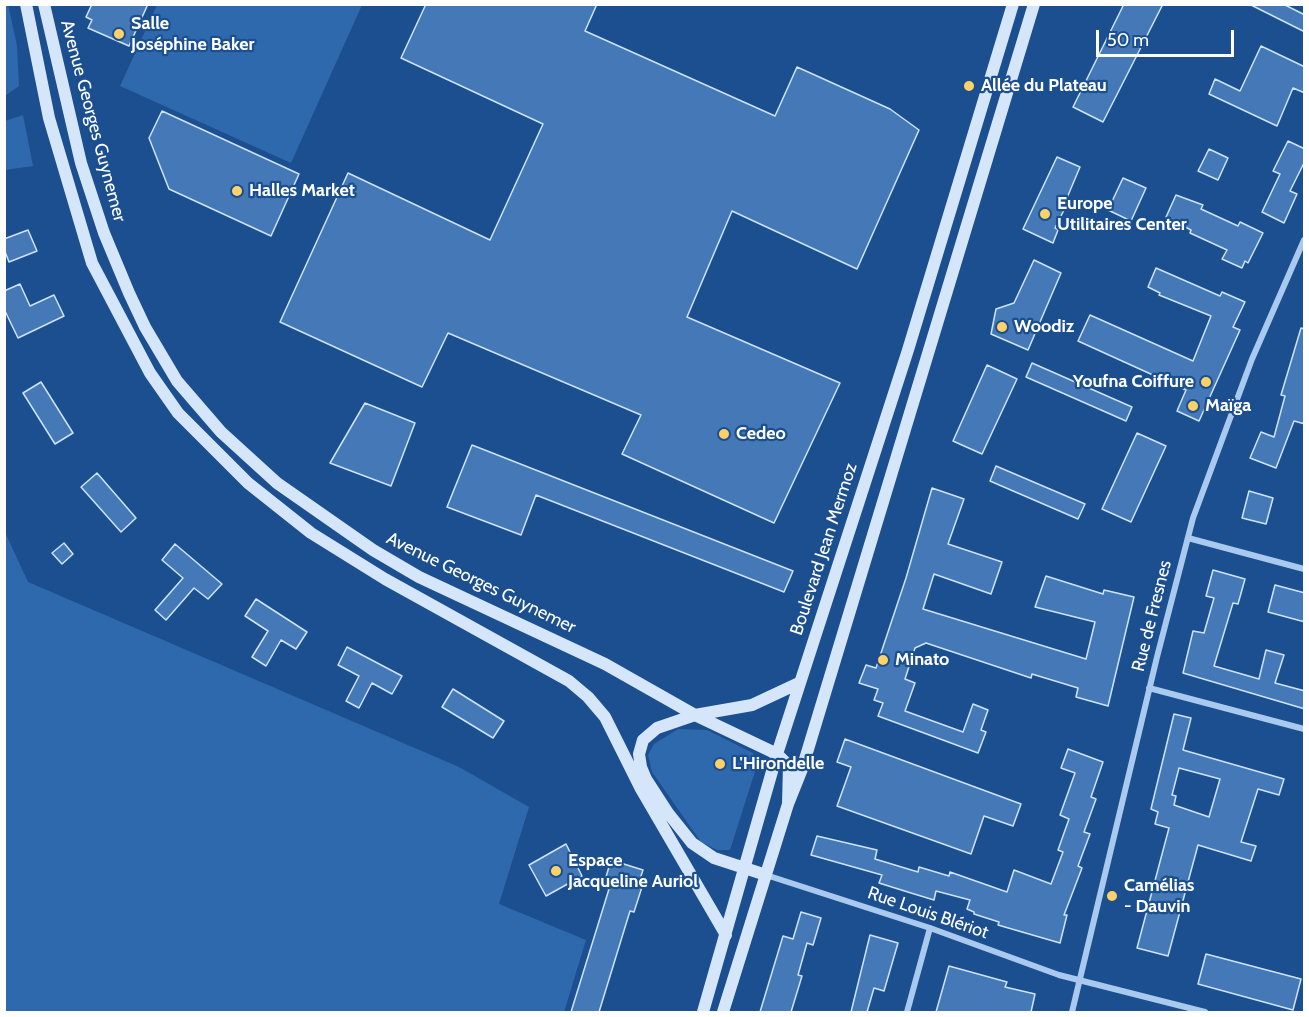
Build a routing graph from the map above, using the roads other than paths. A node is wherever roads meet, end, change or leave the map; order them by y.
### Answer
1 (44, 4) edge
2 (1013, 4) edge
3 (1034, 4) edge
4 (29, 5) edge
5 (1305, 240) edge
6 (92, 263) junction
7 (158, 349) junction
8 (177, 381) junction
9 (178, 413) junction
10 (1188, 538) junction
11 (1305, 569) edge
12 (799, 683) junction
13 (1149, 688) junction
14 (695, 715) junction
15 (1305, 729) edge
16 (777, 754) junction
17 (641, 789) junction
18 (661, 804) junction
19 (788, 804) junction
20 (667, 833) junction
21 (744, 868) junction
22 (766, 875) junction
23 (930, 928) junction
24 (726, 935) junction
25 (1080, 980) junction
26 (702, 1012) edge
27 (723, 1012) edge
28 (907, 1012) edge
29 (1072, 1012) edge
30 (1205, 1012) edge

1 - 7 main road, Avenue Georges Guynemer
2 - 12 main road, Boulevard Jean Mermoz
3 - 19 main road
4 - 6 main road
5 - 10 street, Rue de Fresnes
6 - 7 main road
6 - 9 main road, Avenue Georges Guynemer
7 - 8 main road, Avenue Georges Guynemer
8 - 9 main road
8 - 14 main road, Avenue Georges Guynemer
9 - 17 main road, Avenue Georges Guynemer
10 - 11 street
10 - 13 street, Rue de Fresnes
12 - 14 main road
12 - 16 main road, Boulevard Jean Mermoz
13 - 15 street
13 - 25 street, Rue de Fresnes
14 - 16 main road, Avenue Georges Guynemer
14 - 18 main road
16 - 19 main road
16 - 21 main road, Boulevard Jean Mermoz
17 - 18 main road
17 - 20 main road, Avenue Georges Guynemer
18 - 20 main road
18 - 21 main road
19 - 22 main road
20 - 24 main road, Avenue Georges Guynemer
21 - 22 main road
21 - 24 main road, Boulevard Jean Mermoz
22 - 23 street, Rue Louis Blériot
22 - 27 main road
23 - 25 street, Rue Louis Blériot
23 - 28 street
24 - 26 main road, Boulevard Jean Mermoz
25 - 29 street, Rue de Fresnes
25 - 30 street, Rue Louis Blériot

